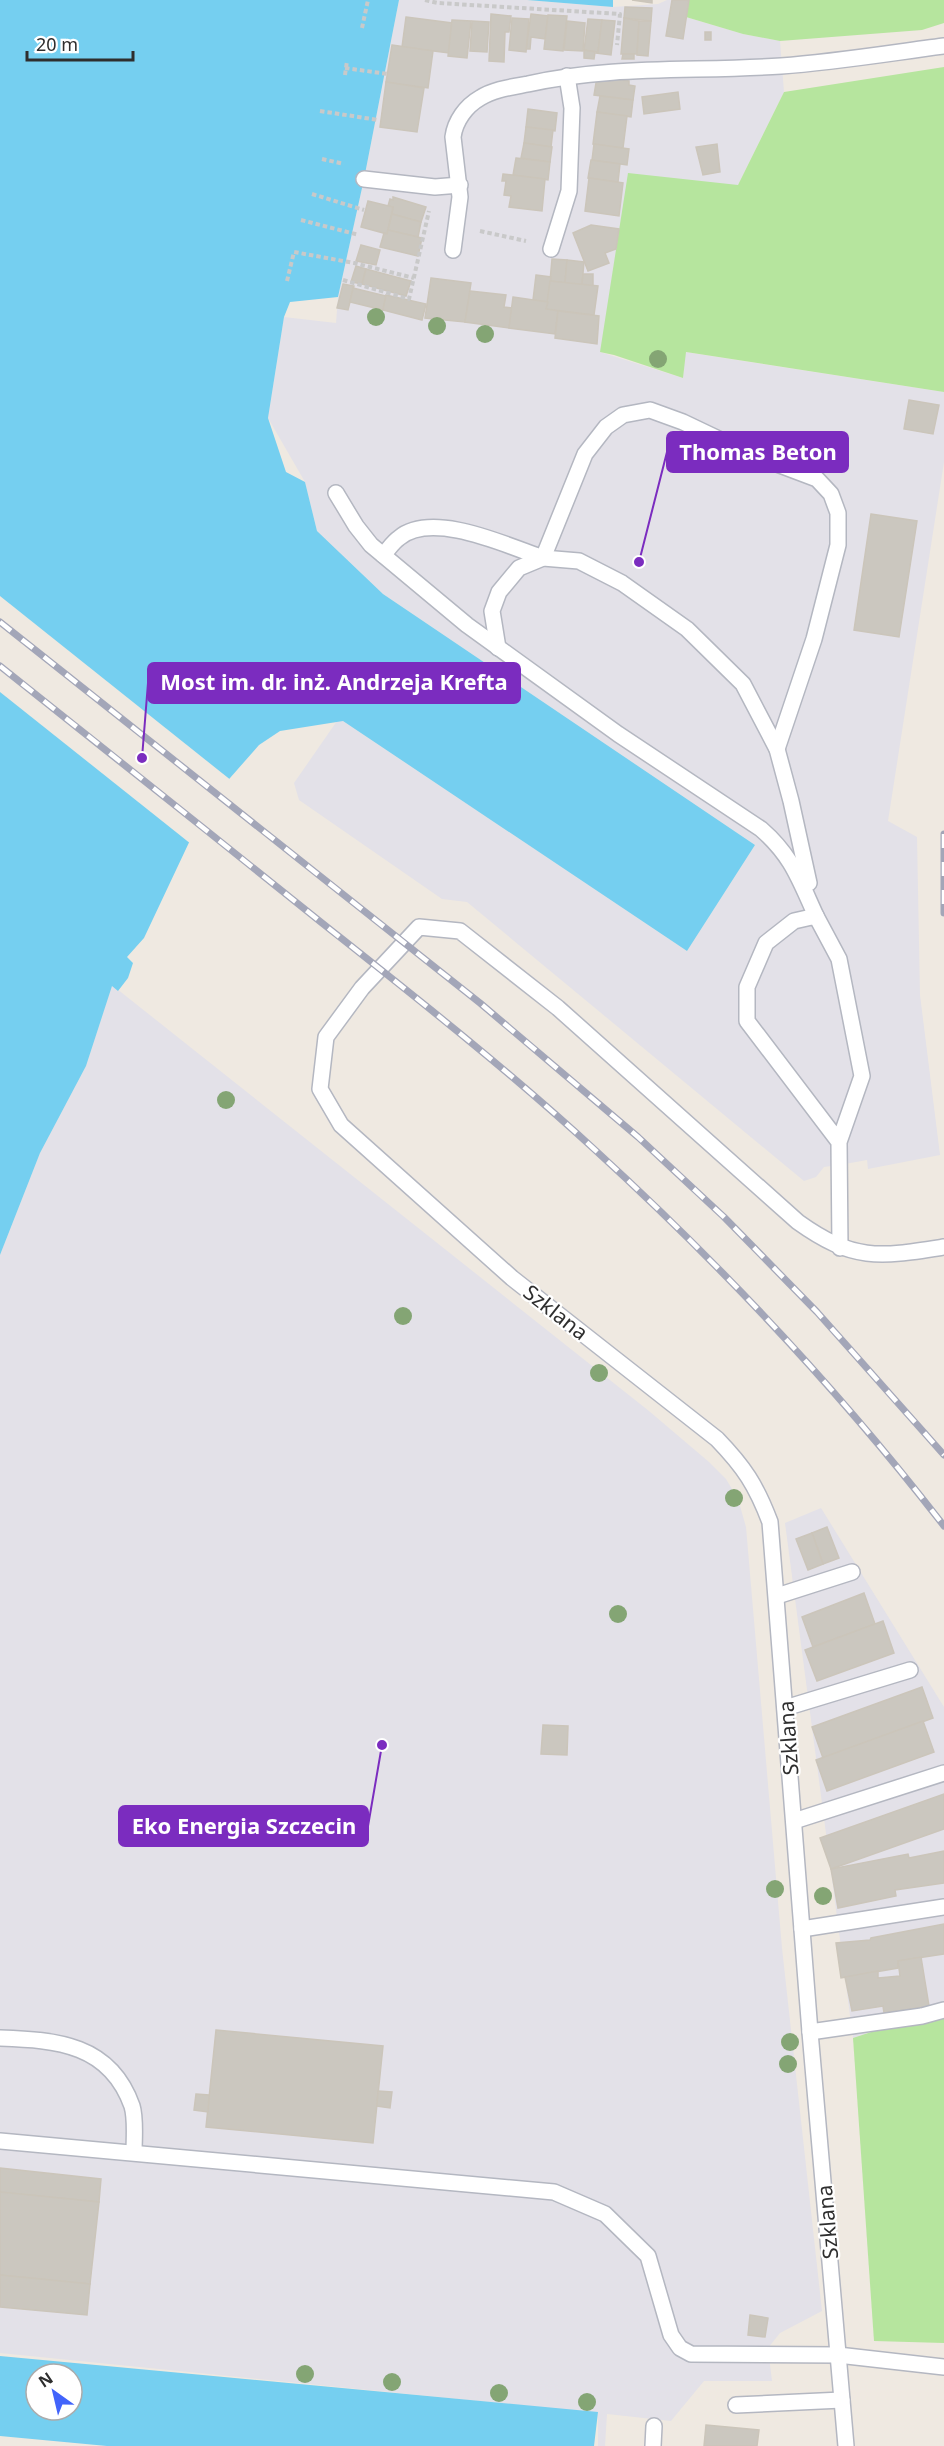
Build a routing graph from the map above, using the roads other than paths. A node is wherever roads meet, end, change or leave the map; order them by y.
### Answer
1 (944, 46) edge
2 (567, 76) junction
3 (364, 179) dead end
4 (460, 185) junction
5 (551, 249) road end
6 (453, 250) dead end
7 (336, 493) dead end
8 (383, 555) junction
9 (543, 558) junction
10 (498, 648) junction
11 (777, 749) junction
12 (816, 916) junction
13 (838, 1142) junction
14 (944, 1247) edge
15 (840, 1248) junction
16 (852, 1572) dead end
17 (777, 1596) junction
18 (910, 1670) dead end
19 (785, 1708) junction
20 (944, 1773) edge
21 (794, 1821) junction
22 (944, 1907) edge
23 (802, 1929) junction
24 (944, 2010) edge
25 (810, 2032) junction
26 (0, 2038) edge
27 (0, 2141) edge
28 (134, 2152) junction
29 (838, 2355) junction
30 (944, 2367) edge
31 (842, 2400) junction
32 (736, 2405) dead end
33 (654, 2426) dead end
34 (653, 2446) edge
35 (846, 2446) edge

1 - 2 lane
2 - 4 lane
2 - 5 lane
3 - 4 lane
4 - 6 lane
7 - 8 lane
8 - 9 lane
8 - 10 lane
9 - 10 lane
9 - 11 lane
9 - 11 lane
10 - 12 lane
11 - 12 lane
12 - 13 lane
12 - 13 lane
13 - 15 lane
14 - 15 lane, Szklana
15 - 17 lane, Szklana
16 - 17 lane
17 - 19 lane, Szklana
18 - 19 lane
19 - 21 lane, Szklana
20 - 21 lane
21 - 23 lane, Szklana
22 - 23 lane
23 - 25 lane, Szklana
24 - 25 lane
25 - 29 lane, Szklana
26 - 28 lane
27 - 28 lane
28 - 29 lane
29 - 30 lane
29 - 31 lane, Szklana
31 - 32 lane
31 - 35 lane, Szklana
33 - 34 lane

